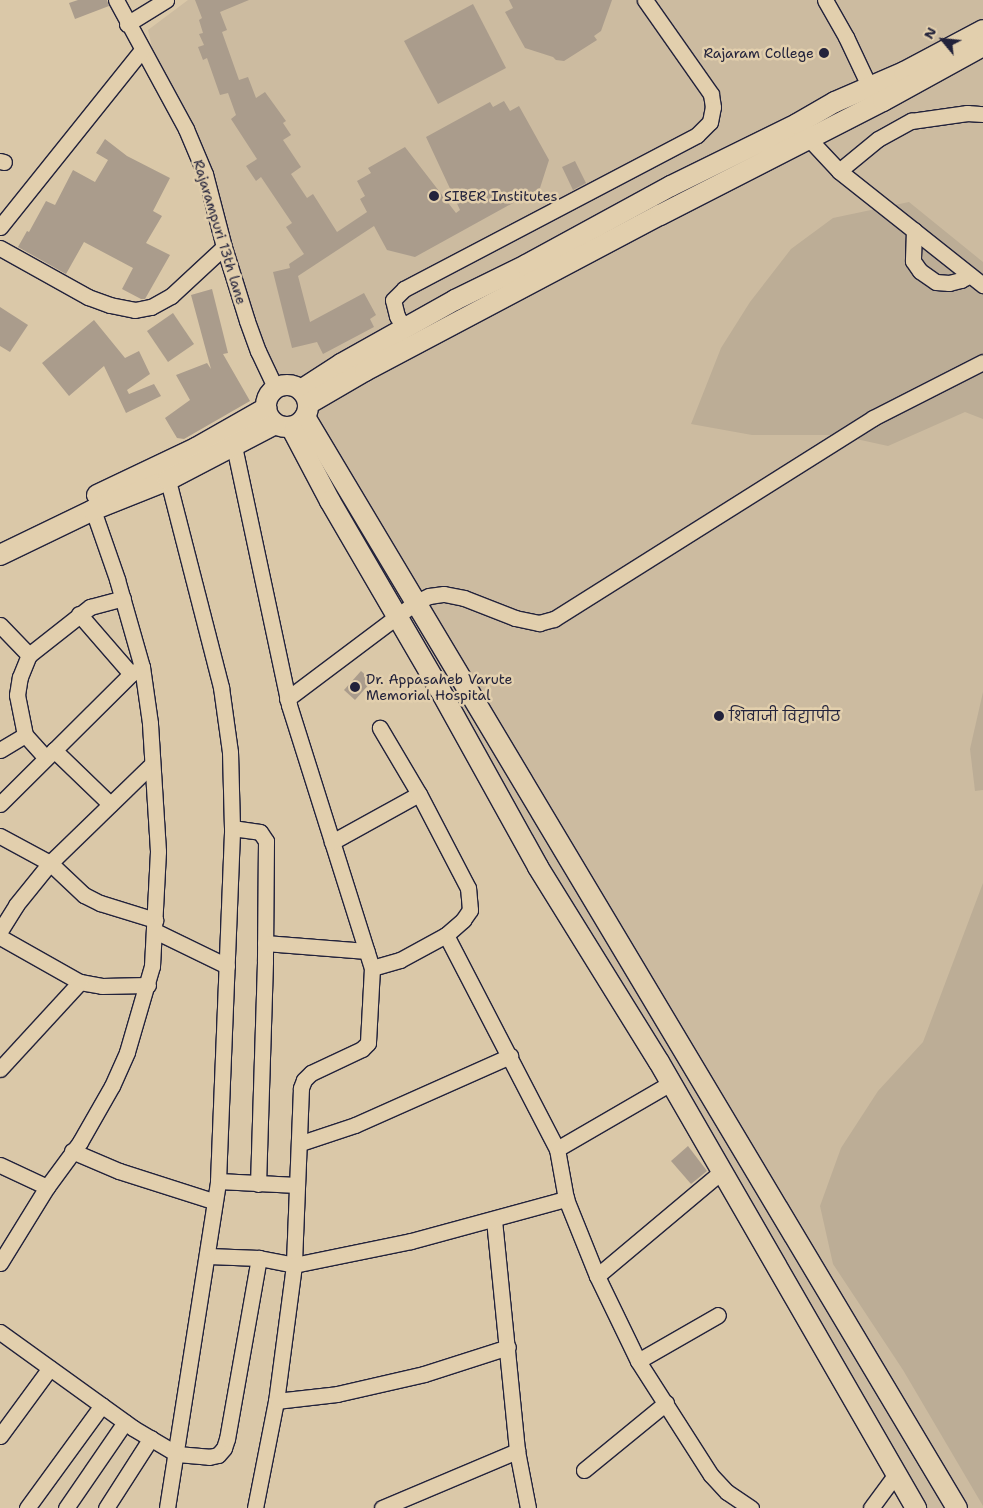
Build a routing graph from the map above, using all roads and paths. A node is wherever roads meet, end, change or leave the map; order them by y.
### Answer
1 (116, 0) edge
2 (166, 0) edge
3 (645, 0) edge
4 (825, 0) edge
5 (127, 24) junction
6 (983, 30) edge
7 (983, 46) edge
8 (142, 50) junction
9 (870, 88) junction
10 (983, 114) edge
11 (810, 140) junction
12 (839, 171) junction
13 (0, 227) edge
14 (914, 230) junction
15 (224, 247) junction
16 (0, 248) edge
17 (970, 275) junction
18 (983, 285) edge
19 (405, 329) junction
20 (983, 362) edge
21 (276, 389) joint
22 (291, 412) junction
23 (234, 446) junction
24 (168, 480) junction
25 (93, 510) junction
26 (0, 540) edge
27 (0, 555) edge
28 (123, 598) junction
29 (416, 602) junction
30 (79, 614) junction
31 (398, 617) junction
32 (0, 625) edge
33 (30, 655) junction
34 (136, 671) junction
35 (287, 700) junction
36 (380, 728) dead end
37 (25, 735) junction
38 (0, 750) edge
39 (49, 753) junction
40 (152, 764) junction
41 (419, 794) junction
42 (0, 804) edge
43 (110, 804) junction
44 (232, 828) junction
45 (0, 836) edge
46 (332, 842) junction
47 (50, 863) junction
48 (155, 926) junction
49 (0, 931) edge
50 (446, 935) junction
51 (0, 937) edge
52 (265, 943) junction
53 (367, 951) junction
54 (227, 966) junction
55 (372, 968) junction
56 (80, 982) junction
57 (148, 986) junction
58 (510, 1056) junction
59 (0, 1069) edge
60 (671, 1083) junction
61 (300, 1143) junction
62 (557, 1149) junction
63 (72, 1152) junction
64 (0, 1165) edge
65 (722, 1171) junction
66 (218, 1181) junction
67 (258, 1184) junction
68 (297, 1185) junction
69 (47, 1188) junction
70 (566, 1199) junction
71 (213, 1201) junction
72 (494, 1220) junction
73 (208, 1256) junction
74 (259, 1258) junction
75 (0, 1263) edge
76 (294, 1265) junction
77 (597, 1276) junction
78 (718, 1315) dead end
79 (0, 1332) edge
80 (508, 1347) junction
81 (638, 1361) junction
82 (50, 1368) junction
83 (276, 1401) junction
84 (666, 1403) junction
85 (102, 1405) junction
86 (125, 1422) junction
87 (0, 1436) edge
88 (151, 1438) junction
89 (516, 1451) junction
90 (177, 1454) junction
91 (584, 1470) dead end
92 (896, 1474) junction
93 (27, 1508) edge
94 (66, 1508) edge
95 (106, 1508) edge
96 (167, 1508) edge
97 (255, 1508) edge
98 (382, 1508) edge
99 (528, 1508) edge
100 (751, 1508) edge
101 (870, 1508) edge
102 (916, 1508) edge
103 (957, 1508) edge

1 - 5 street, Rajarampuri 13th lane
2 - 5 street
3 - 19 street
4 - 9 street
5 - 8 street, Rajarampuri 13th lane
6 - 9 main road
7 - 11 main road
8 - 13 street
8 - 15 street, Rajarampuri 13th lane
9 - 19 main road
10 - 12 street
11 - 12 street
11 - 22 main road
12 - 14 street
14 - 17 street
14 - 17 street
15 - 16 street
15 - 21 street, Rajarampuri 13th lane
17 - 18 street
19 - 22 main road
20 - 29 street
21 - 22 main road
22 - 23 main road
22 - 26 main road
22 - 29 main road
22 - 31 main road
23 - 24 main road
23 - 35 street
24 - 25 main road
24 - 44 street
25 - 27 main road
25 - 28 street
28 - 30 street
28 - 34 street
29 - 31 street
29 - 103 main road
30 - 33 street
30 - 34 street
31 - 35 street
31 - 60 main road
32 - 33 street
33 - 37 street
34 - 39 street
34 - 40 street
35 - 46 street
36 - 41 street
37 - 38 street
37 - 39 street
39 - 42 street
39 - 43 street
40 - 43 street
40 - 48 street
41 - 46 street
41 - 50 street
43 - 47 street
44 - 52 street
44 - 54 street
45 - 47 street
46 - 53 street
47 - 48 street
47 - 49 street
48 - 54 street
48 - 57 street
50 - 55 street
50 - 58 street
51 - 56 street
52 - 53 street
52 - 67 street
53 - 55 street
54 - 66 street
55 - 61 street
56 - 57 street
56 - 59 street
57 - 63 street
58 - 61 street
58 - 62 street
60 - 62 street
60 - 65 main road
61 - 68 street
62 - 70 street
63 - 69 street
63 - 71 street
64 - 69 street
65 - 77 street
65 - 92 main road
66 - 67 street
66 - 71 street
67 - 68 street
68 - 76 street
69 - 75 street
70 - 72 street
70 - 77 street
71 - 73 street
72 - 76 street
72 - 80 street
73 - 74 street
73 - 90 street
74 - 76 street
74 - 90 street
76 - 83 street
77 - 81 street
78 - 81 street
79 - 82 street
80 - 83 street
80 - 89 street
81 - 84 street
82 - 85 street
82 - 87 street
83 - 97 street
84 - 91 street
84 - 100 street
85 - 86 street
85 - 93 street
86 - 88 street
86 - 94 street
88 - 90 street
88 - 95 street
89 - 98 street
89 - 99 street
90 - 96 street
92 - 101 street
92 - 102 main road

